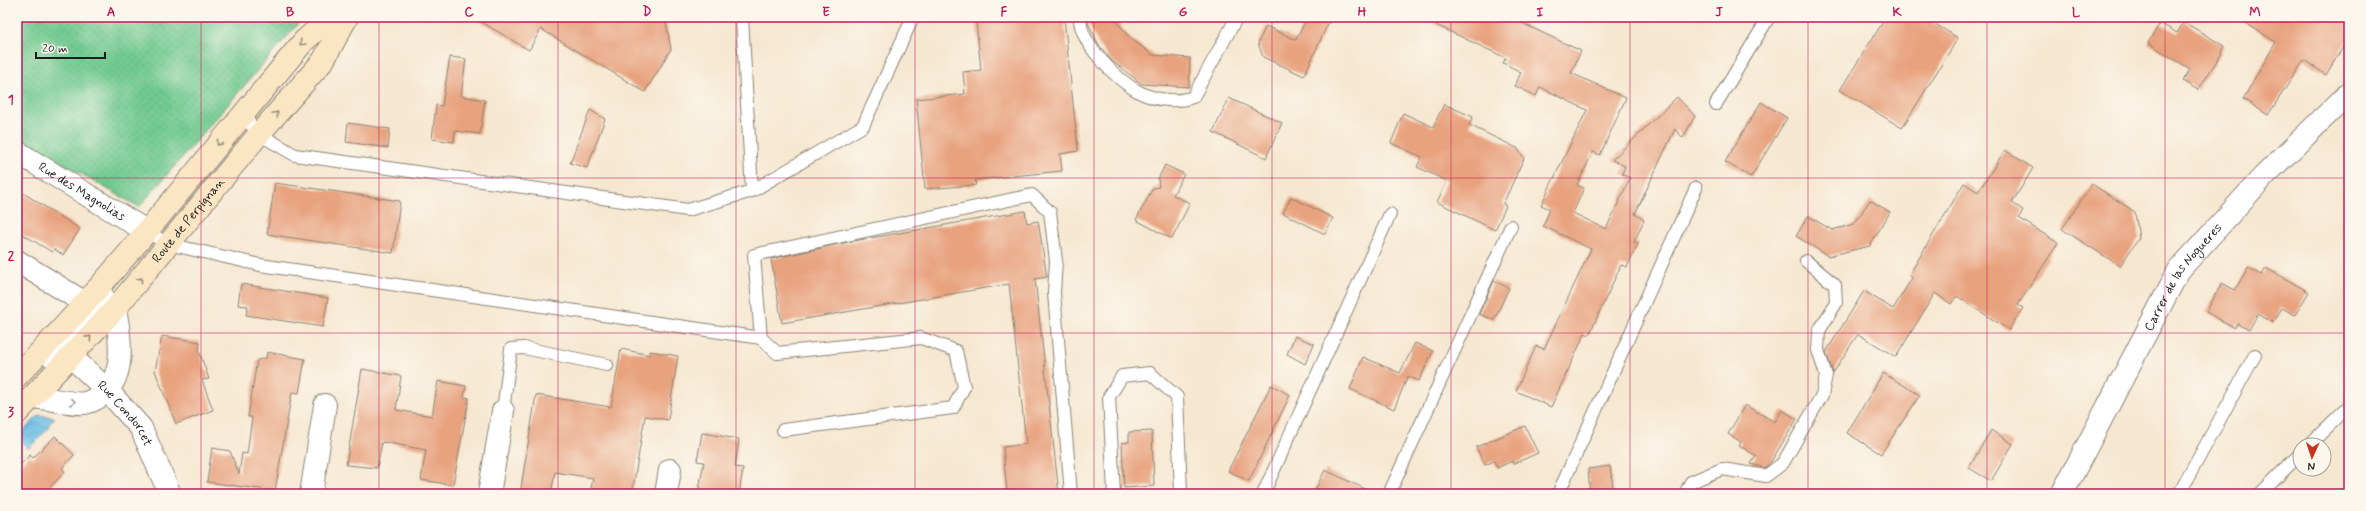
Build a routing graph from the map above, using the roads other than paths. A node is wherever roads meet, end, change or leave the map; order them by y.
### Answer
1 (331, 17) edge
2 (347, 17) edge
3 (742, 17) edge
4 (913, 17) edge
5 (1080, 17) edge
6 (1237, 17) edge
7 (1769, 17) edge
8 (2349, 93) edge
9 (1716, 104) dead end
10 (242, 115) junction
11 (259, 134) junction
12 (17, 152) edge
13 (1696, 188) dead end
14 (752, 191) junction
15 (1390, 214) dead end
16 (1511, 226) dead end
17 (146, 231) junction
18 (168, 244) junction
19 (17, 261) edge
20 (1806, 261) dead end
21 (121, 264) junction
22 (85, 303) junction
23 (115, 310) junction
24 (761, 338) junction
25 (67, 352) junction
26 (2255, 355) dead end
27 (607, 365) dead end
28 (19, 374) edge
29 (108, 391) junction
30 (34, 397) junction
31 (325, 405) dead end
32 (2349, 406) edge
33 (503, 411) joint
34 (17, 412) edge
35 (783, 430) dead end
36 (2317, 437) edge
37 (2292, 462) edge
38 (670, 470) dead end
39 (170, 494) edge
40 (311, 494) edge
41 (489, 494) edge
42 (666, 494) edge
43 (1071, 494) edge
44 (1114, 494) edge
45 (1180, 494) edge
46 (1263, 494) edge
47 (1389, 494) edge
48 (1558, 494) edge
49 (1685, 494) edge
50 (2062, 494) edge
51 (2176, 494) edge
52 (2260, 494) edge

1 -> 10 main road, Route de Perpignan
11 -> 2 main road, Route de Perpignan
3 - 14 lane
4 - 14 lane
5 - 6 lane
7 - 9 lane
8 - 50 street, Carrer de las Nogueres
10 - 11 lane
10 -> 17 main road, Route de Perpignan
11 - 14 lane
11 - 18 main road, Route de Perpignan
12 - 17 street, Rue des Magnolias
13 - 48 lane
15 - 46 lane
16 - 47 lane
17 - 18 lane
17 - 21 main road, Route de Perpignan
23 -> 18 main road, Route de Perpignan
18 - 24 lane
19 - 22 street
20 - 49 lane
21 - 22 main road, Route de Perpignan
21 - 25 street
22 - 28 main road, Route de Perpignan
25 -> 23 main road, Route de Perpignan
23 - 29 street
24 - 35 lane
24 - 43 lane
25 - 28 street
25 - 29 street, Rue Condorcet
25 - 30 main road, Route de Perpignan
26 - 51 lane
27 - 33 lane
30 -> 29 street
29 - 39 street, Rue Condorcet
30 - 34 main road, Route de Perpignan
31 - 40 street
32 - 36 lane
33 - 41 street
37 - 52 lane
38 - 42 street
44 - 45 lane

